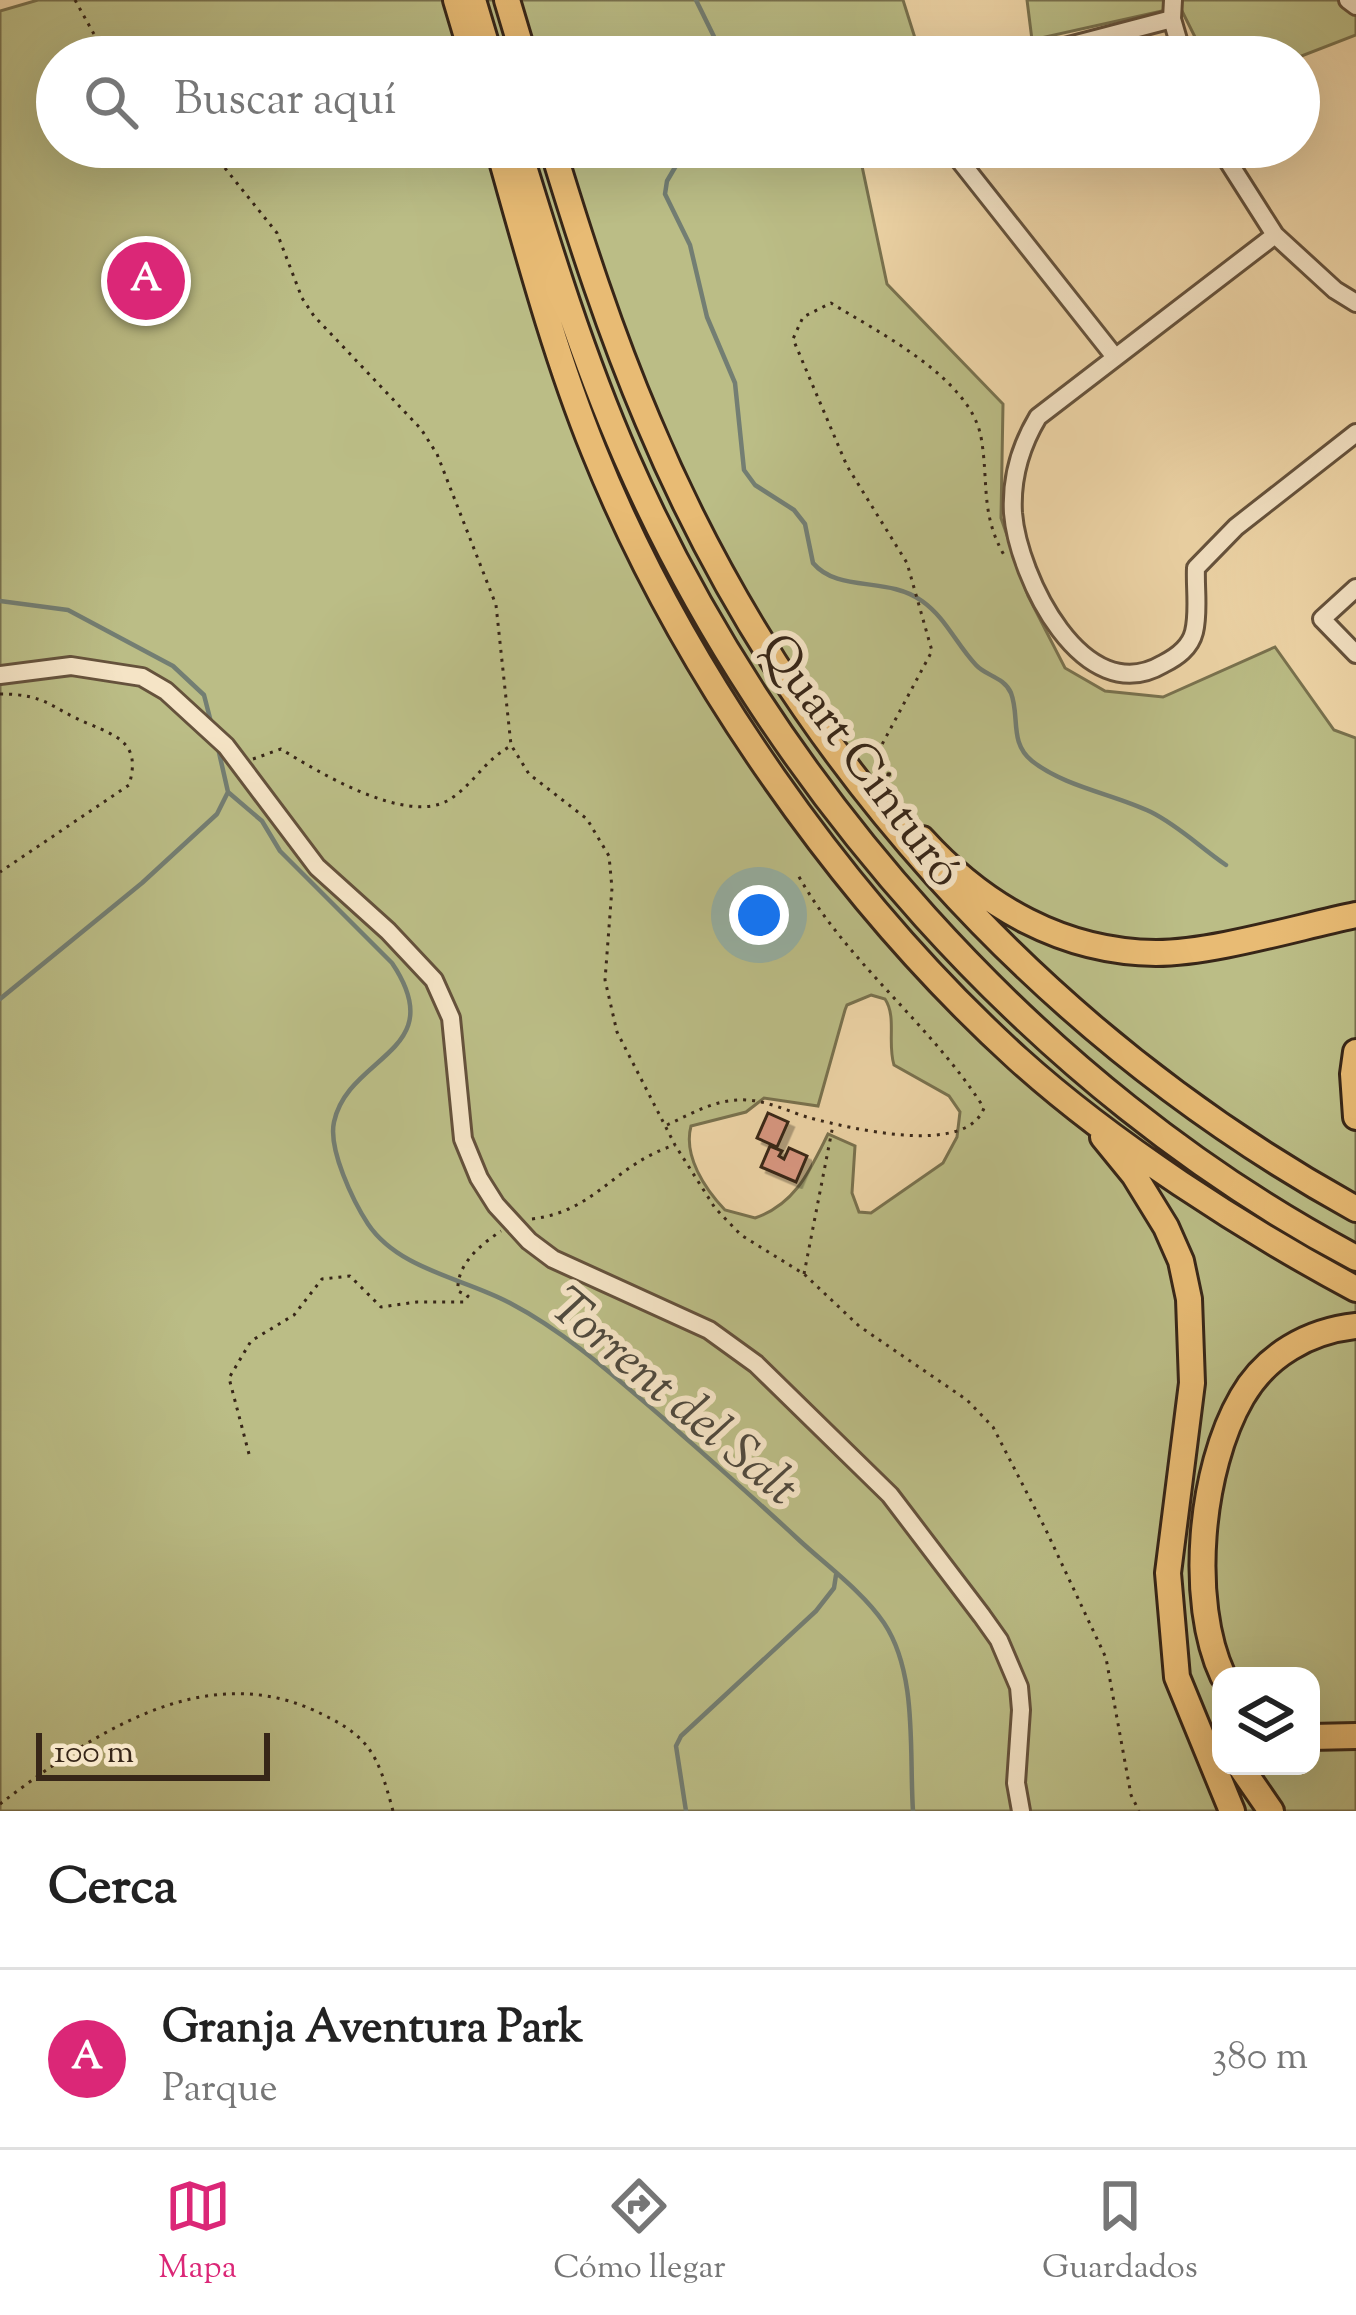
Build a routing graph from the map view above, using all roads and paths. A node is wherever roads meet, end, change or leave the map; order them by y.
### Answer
1 (75, 0) edge
2 (457, 0) edge
3 (473, 0) edge
4 (507, 0) edge
5 (1348, 0) edge
6 (1356, 6) edge
7 (1172, 9) edge
8 (94, 36) edge
9 (466, 36) edge
10 (484, 36) edge
11 (518, 36) edge
12 (1090, 36) edge
13 (225, 168) edge
14 (504, 168) edge
15 (525, 168) edge
16 (559, 168) edge
17 (966, 168) edge
18 (1232, 168) edge
19 (1275, 235) junction
20 (1356, 303) edge
21 (1115, 358) junction
22 (1356, 434) edge
23 (1018, 544) junction
24 (1356, 588) edge
25 (1356, 654) edge
26 (0, 675) edge
27 (0, 694) edge
28 (833, 745) junction
29 (512, 746) junction
30 (878, 752) dead end
31 (241, 765) junction
32 (0, 872) edge
33 (798, 875) dead end
34 (1356, 915) edge
35 (1356, 1052) edge
36 (1084, 1114) junction
37 (1356, 1117) edge
38 (834, 1124) junction
39 (666, 1126) junction
40 (675, 1145) junction
41 (1356, 1209) edge
42 (513, 1224) junction
43 (1356, 1258) edge
44 (804, 1274) junction
45 (1356, 1289) edge
46 (1356, 1326) edge
47 (249, 1454) dead end
48 (1177, 1644) junction
49 (1219, 1667) edge
50 (1212, 1721) edge
51 (1356, 1736) edge
52 (1320, 1737) edge
53 (1246, 1775) edge
54 (0, 1804) edge
55 (393, 1811) edge
56 (1021, 1811) edge
57 (1139, 1811) edge
58 (1232, 1811) edge
59 (1270, 1811) edge

1 - 8 path
2 - 9 highway
3 - 10 highway
4 - 11 highway
5 - 6 street
7 - 12 street
13 - 29 path
14 - 36 highway
15 - 43 highway, Quart Cinturó
16 - 28 highway, Quart Cinturó
17 - 21 street
18 - 19 street
19 - 20 street
19 - 21 street
21 - 23 street
22 - 23 street
23 - 30 path
24 - 25 street
26 - 31 street
27 - 32 path
28 - 34 highway
28 - 41 highway, Quart Cinturó
29 - 31 path
29 - 39 path
31 - 42 street
33 - 38 path
35 - 37 highway
36 - 45 highway
36 - 48 highway
38 - 39 path
38 - 44 path
39 - 40 path
40 - 42 path
40 - 44 path
42 - 47 path
42 - 56 street
44 - 57 path
46 - 49 highway
48 - 50 highway
48 - 58 highway
51 - 52 highway
53 - 59 highway
54 - 55 path

